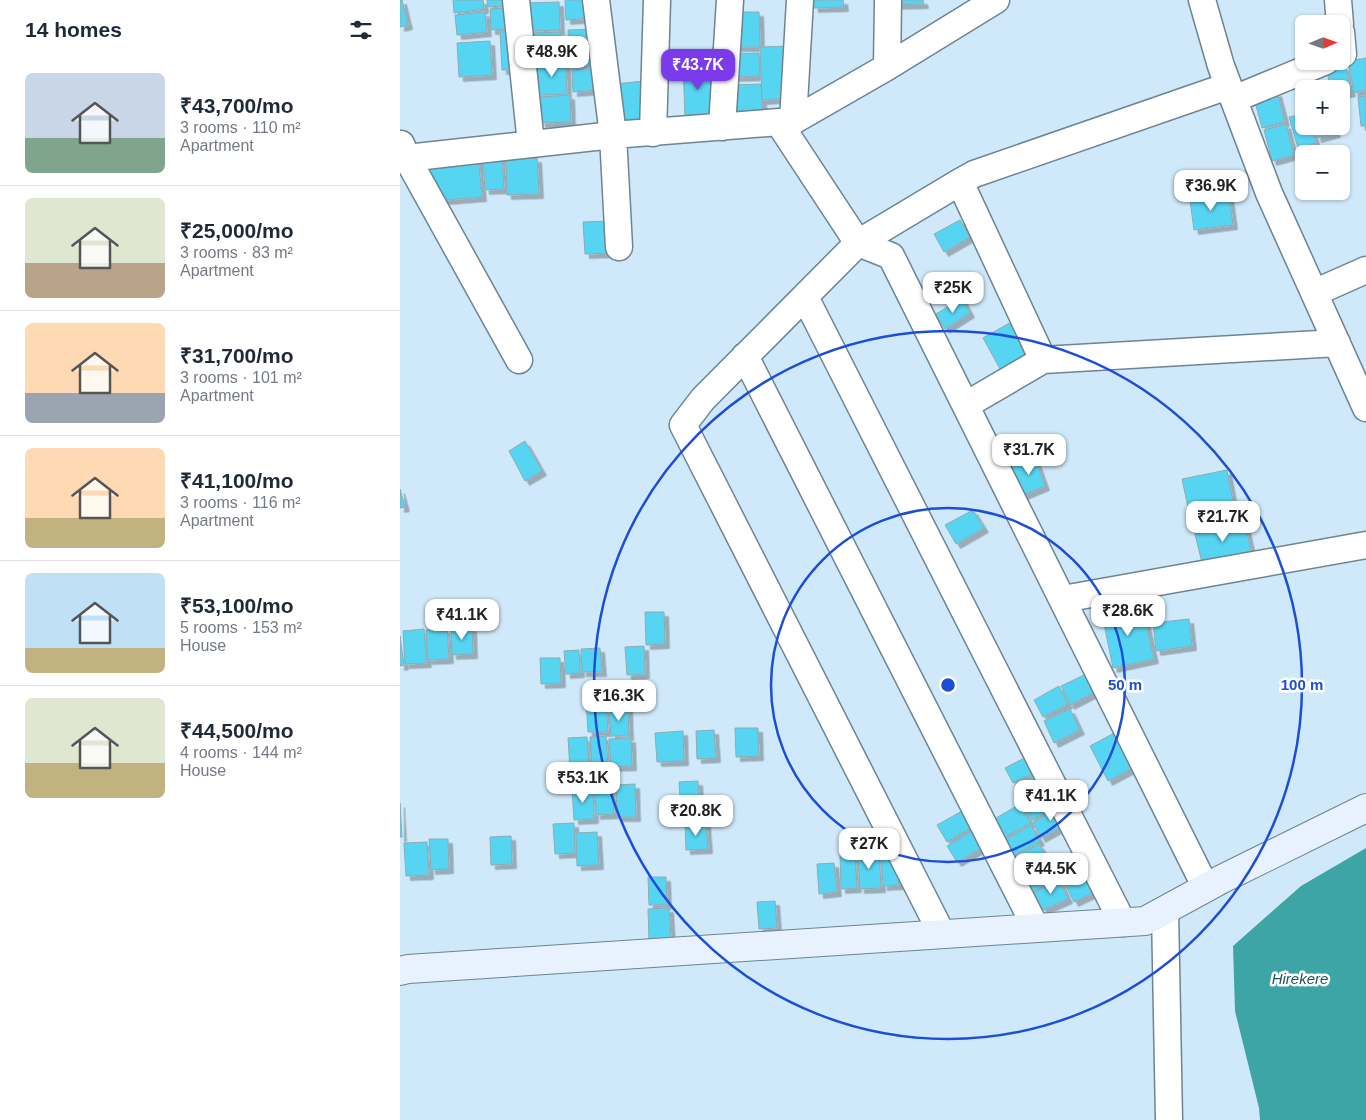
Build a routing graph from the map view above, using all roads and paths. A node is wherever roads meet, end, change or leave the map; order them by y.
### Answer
1 (516, 0) edge
2 (596, 0) edge
3 (657, 0) edge
4 (730, 0) edge
5 (800, 0) edge
6 (888, 0) edge
7 (996, 0) edge
8 (1202, 0) edge
9 (1338, 0) edge
10 (1339, 15) edge
11 (887, 67) junction
12 (1295, 68) edge
13 (1231, 93) junction
14 (786, 122) junction
15 (722, 127) junction
16 (653, 133) junction
17 (613, 135) junction
18 (531, 144) junction
19 (404, 149) edge
20 (960, 182) junction
21 (858, 243) junction
22 (618, 247) dead end
23 (1366, 270) edge
24 (1314, 292) junction
25 (805, 297) junction
26 (1336, 343) junction
27 (745, 356) junction
28 (519, 360) dead end
29 (1042, 360) junction
30 (966, 405) junction
31 (1366, 408) edge
32 (1366, 545) edge
33 (1063, 599) junction
34 (1366, 808) edge
35 (1206, 888) junction
36 (1165, 910) junction
37 (1123, 923) junction
38 (1036, 928) junction
39 (942, 934) junction
40 (400, 971) edge
41 (1168, 1120) edge

1 - 18 street
2 - 17 street
3 - 16 street
4 - 15 street
5 - 14 street
6 - 11 street
7 - 11 street
8 - 13 street
9 - 10 street
11 - 14 street
12 - 13 street
13 - 20 street
13 - 24 street
14 - 15 street
14 - 21 street
15 - 16 street
16 - 17 street
17 - 18 street
17 - 22 street
18 - 19 street
19 - 28 street
20 - 21 street
20 - 29 street
21 - 25 street
21 - 30 street
23 - 24 street
24 - 26 street
25 - 27 street
25 - 37 street
26 - 29 street
26 - 31 street
27 - 38 street
27 - 39 street
29 - 30 street
30 - 33 street
32 - 33 street
33 - 35 street
34 - 35 street
35 - 36 street
36 - 37 street
36 - 41 street
37 - 38 street
38 - 39 street
39 - 40 street

